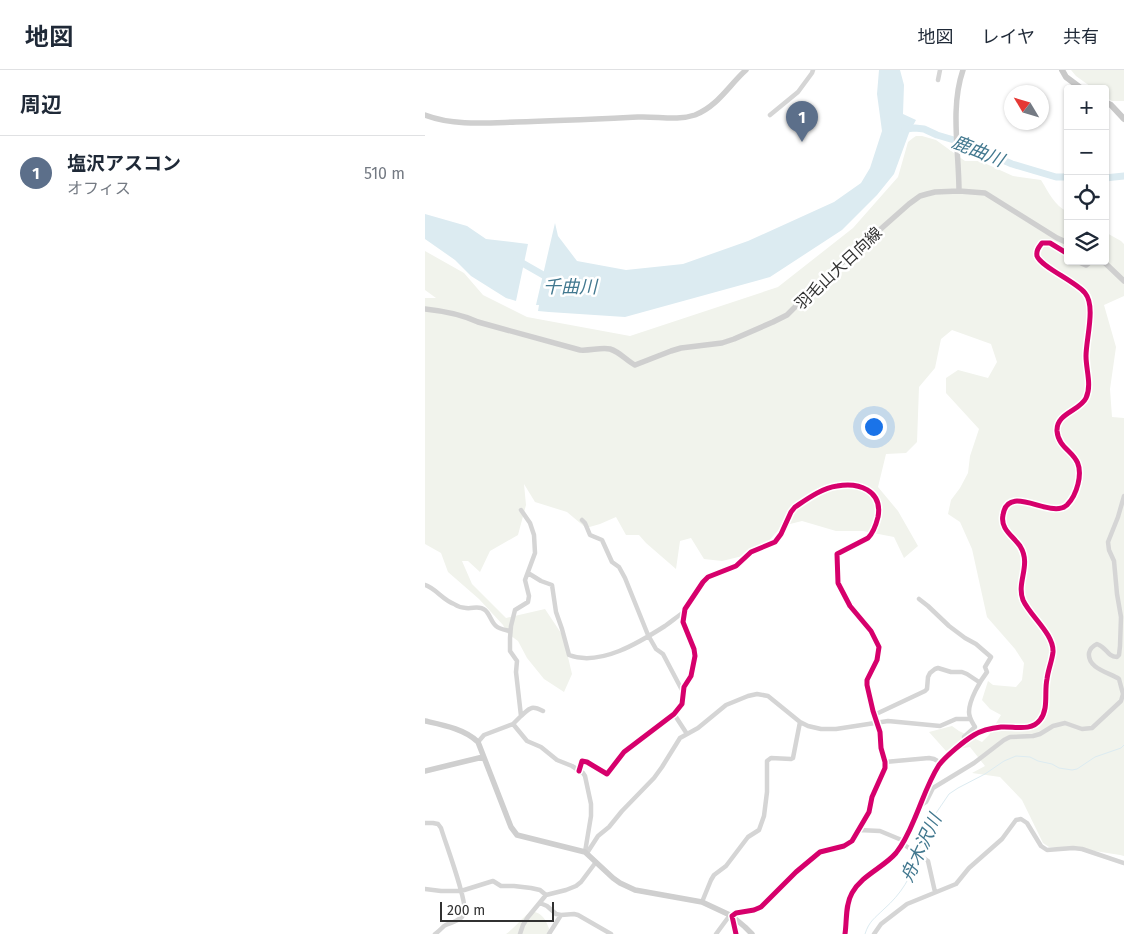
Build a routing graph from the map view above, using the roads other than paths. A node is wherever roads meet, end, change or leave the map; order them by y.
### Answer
1 (746, 70) edge
2 (813, 70) edge
3 (940, 70) edge
4 (963, 70) edge
5 (1062, 70) edge
6 (938, 80) dead end
7 (1077, 85) edge
8 (1109, 105) edge
9 (425, 115) edge
10 (770, 115) dead end
11 (1124, 119) edge
12 (959, 191) junction
13 (1064, 241) edge
14 (1064, 251) edge
15 (1107, 265) edge
16 (1124, 281) edge
17 (425, 309) edge
18 (1124, 496) edge
19 (521, 510) dead end
20 (582, 520) dead end
21 (528, 573) junction
22 (425, 585) edge
23 (919, 599) dead end
24 (684, 612) junction
25 (510, 631) junction
26 (648, 635) junction
27 (979, 682) junction
28 (683, 694) junction
29 (543, 711) dead end
30 (674, 714) junction
31 (874, 715) junction
32 (521, 716) junction
33 (971, 719) junction
34 (425, 722) edge
35 (800, 722) junction
36 (513, 724) junction
37 (877, 724) junction
38 (687, 734) junction
39 (478, 742) junction
40 (965, 742) junction
41 (483, 757) junction
42 (885, 762) junction
43 (941, 763) junction
44 (579, 770) junction
45 (425, 771) edge
46 (920, 806) junction
47 (425, 824) edge
48 (859, 830) junction
49 (904, 843) junction
50 (586, 853) junction
51 (596, 862) junction
52 (1124, 863) edge
53 (425, 889) edge
54 (461, 891) junction
55 (935, 892) junction
56 (546, 895) junction
57 (702, 902) junction
58 (540, 903) junction
59 (561, 915) junction
60 (731, 916) junction
61 (435, 934) edge
62 (520, 934) edge
63 (549, 934) edge
64 (611, 934) edge
65 (716, 934) edge
66 (736, 934) edge
67 (752, 934) edge
68 (845, 934) edge
69 (874, 934) edge

1 - 9 street
2 - 10 street
3 - 6 street
4 - 12 street
5 - 7 main road
8 - 11 main road
12 - 13 street, 羽毛山大日向線
12 - 17 street, 羽毛山大日向線
14 - 40 street
15 - 16 street
18 - 46 street
19 - 21 street
20 - 26 street
21 - 25 street
21 - 26 street
22 - 25 street
23 - 27 street
24 - 26 street
24 - 28 street
24 - 31 street
25 - 32 street
26 - 28 street
27 - 31 street
27 - 33 street
28 - 30 street
29 - 32 street
30 - 38 street
30 - 44 street
31 - 37 street
32 - 36 street
33 - 37 street
33 - 40 street
34 - 39 street
35 - 37 street
35 - 38 street
35 - 57 street
36 - 39 street
36 - 44 street
37 - 42 street
38 - 50 street
39 - 41 street
40 - 43 street
41 - 45 street
41 - 50 street
42 - 43 street
42 - 48 street
43 - 46 street
44 - 50 street
46 - 49 street
47 - 54 street
48 - 49 street
48 - 60 street
49 - 55 street
49 - 68 street
50 - 51 street
51 - 56 street
51 - 57 street
52 - 55 street
53 - 54 street
54 - 56 street
54 - 61 street
55 - 69 street
56 - 58 street
57 - 60 street
58 - 59 street
58 - 62 street
59 - 63 street
59 - 64 street
60 - 65 street
60 - 66 street
60 - 67 street

